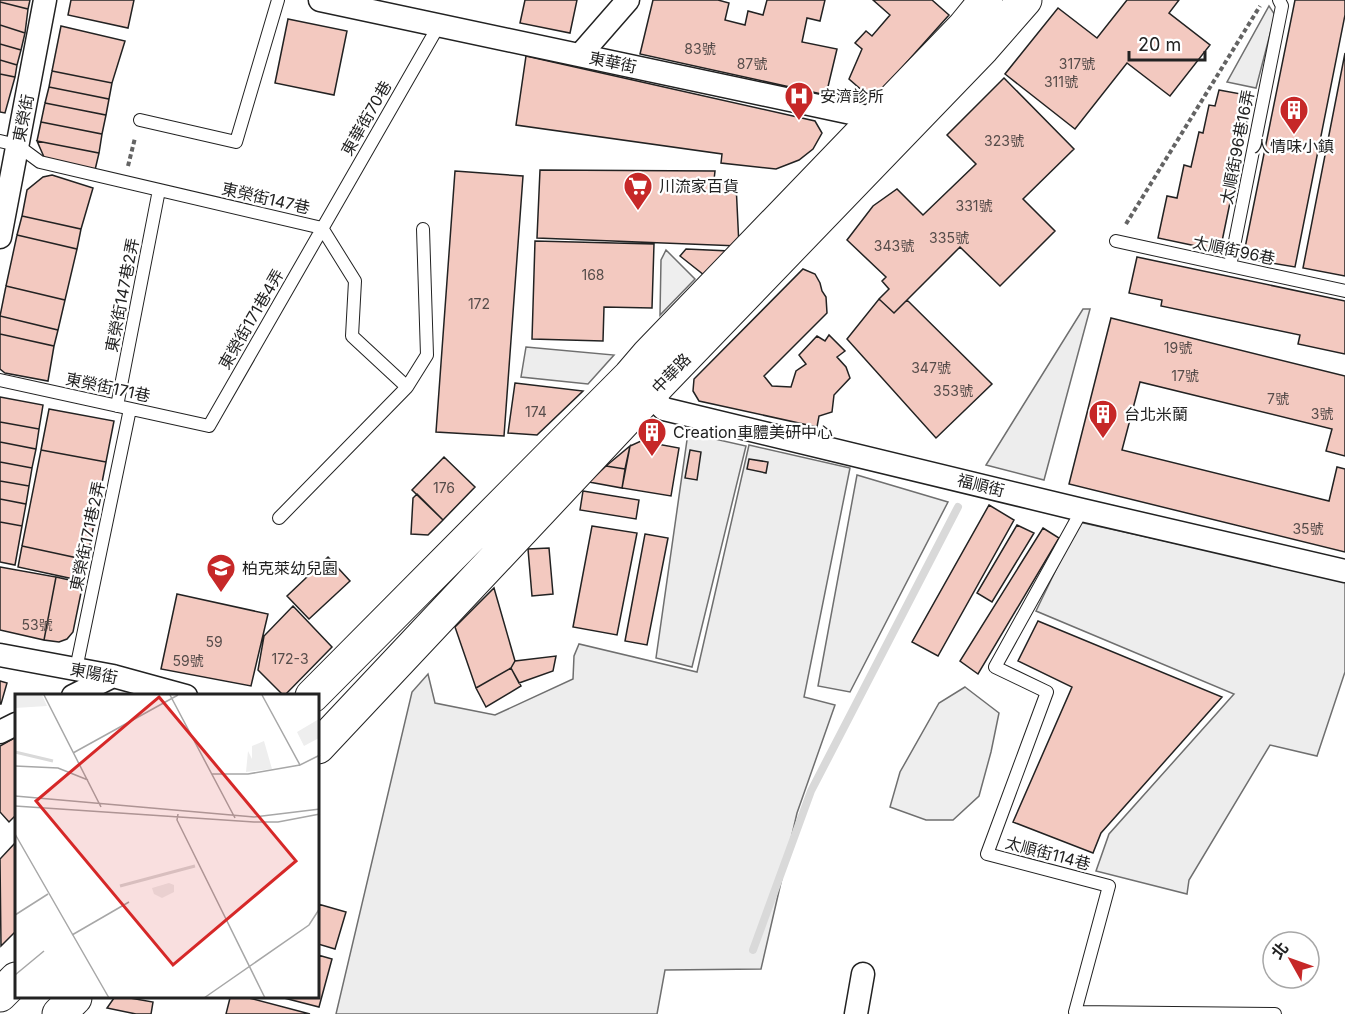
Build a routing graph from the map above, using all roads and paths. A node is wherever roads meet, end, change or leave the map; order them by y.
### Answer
1 (45, 0) edge
2 (278, 0) edge
3 (320, 0) edge
4 (628, 0) edge
5 (986, 0) edge
6 (1024, 0) edge
7 (1264, 0) edge
8 (1279, 0) edge
9 (439, 25) junction
10 (580, 55) junction
11 (140, 120) joint
12 (890, 125) junction
13 (9, 143) edge
14 (124, 182) junction
15 (159, 190) junction
16 (322, 228) junction
17 (423, 229) dead end
18 (0, 237) edge
19 (1116, 241) joint
20 (1230, 266) junction
21 (1345, 291) edge
22 (0, 380) edge
23 (640, 386) junction
24 (407, 387) junction
25 (117, 406) junction
26 (130, 409) junction
27 (210, 426) joint
28 (1082, 510) junction
29 (279, 518) dead end
30 (1345, 571) edge
31 (0, 655) edge
32 (76, 669) junction
33 (113, 676) junction
34 (77, 694) edge
35 (179, 694) edge
36 (314, 694) edge
37 (15, 724) edge
38 (0, 732) edge
39 (320, 741) edge
40 (863, 974) dead end
41 (15, 981) edge
42 (0, 995) edge
43 (74, 999) edge
44 (1075, 1013) edge
45 (59, 1014) edge
46 (856, 1014) edge
47 (1275, 1014) edge

1 - 13 street, 東榮街
2 - 11 lane
3 - 9 street, 東華街
4 - 10 street
5 - 12 street, 中華路
6 - 12 street, 中華路
7 - 19 path
8 - 20 lane, 太順街96巷16弄
9 - 10 street, 東華街
9 - 16 lane, 東華街70巷
10 - 12 street, 東華街
11 - 14 path
12 - 23 street, 中華路
13 - 14 lane, 東榮街147巷
13 - 18 street, 東榮街
14 - 15 lane, 東榮街147巷
15 - 16 lane, 東榮街147巷
15 - 25 lane, 東榮街147巷2弄
16 - 24 lane, 東榮街147巷
16 - 27 lane, 東榮街171巷4弄
17 - 24 lane
19 - 20 lane, 太順街96巷
20 - 21 lane, 太順街96巷
22 - 25 lane, 東榮街171巷
23 - 28 street, 福順街
23 - 36 street, 中華路
23 - 39 street, 中華路
24 - 29 lane
25 - 26 lane, 東榮街171巷
26 - 27 lane, 東榮街171巷
26 - 32 lane, 東榮街171巷2弄
28 - 30 street, 福順街
28 - 44 lane, 太順街114巷
31 - 32 street, 東陽街
32 - 33 street, 東陽街
33 - 34 street
33 - 35 street, 東陽街
37 - 38 street
40 - 46 street
41 - 42 street
43 - 45 street
44 - 47 lane, 太順街114巷

